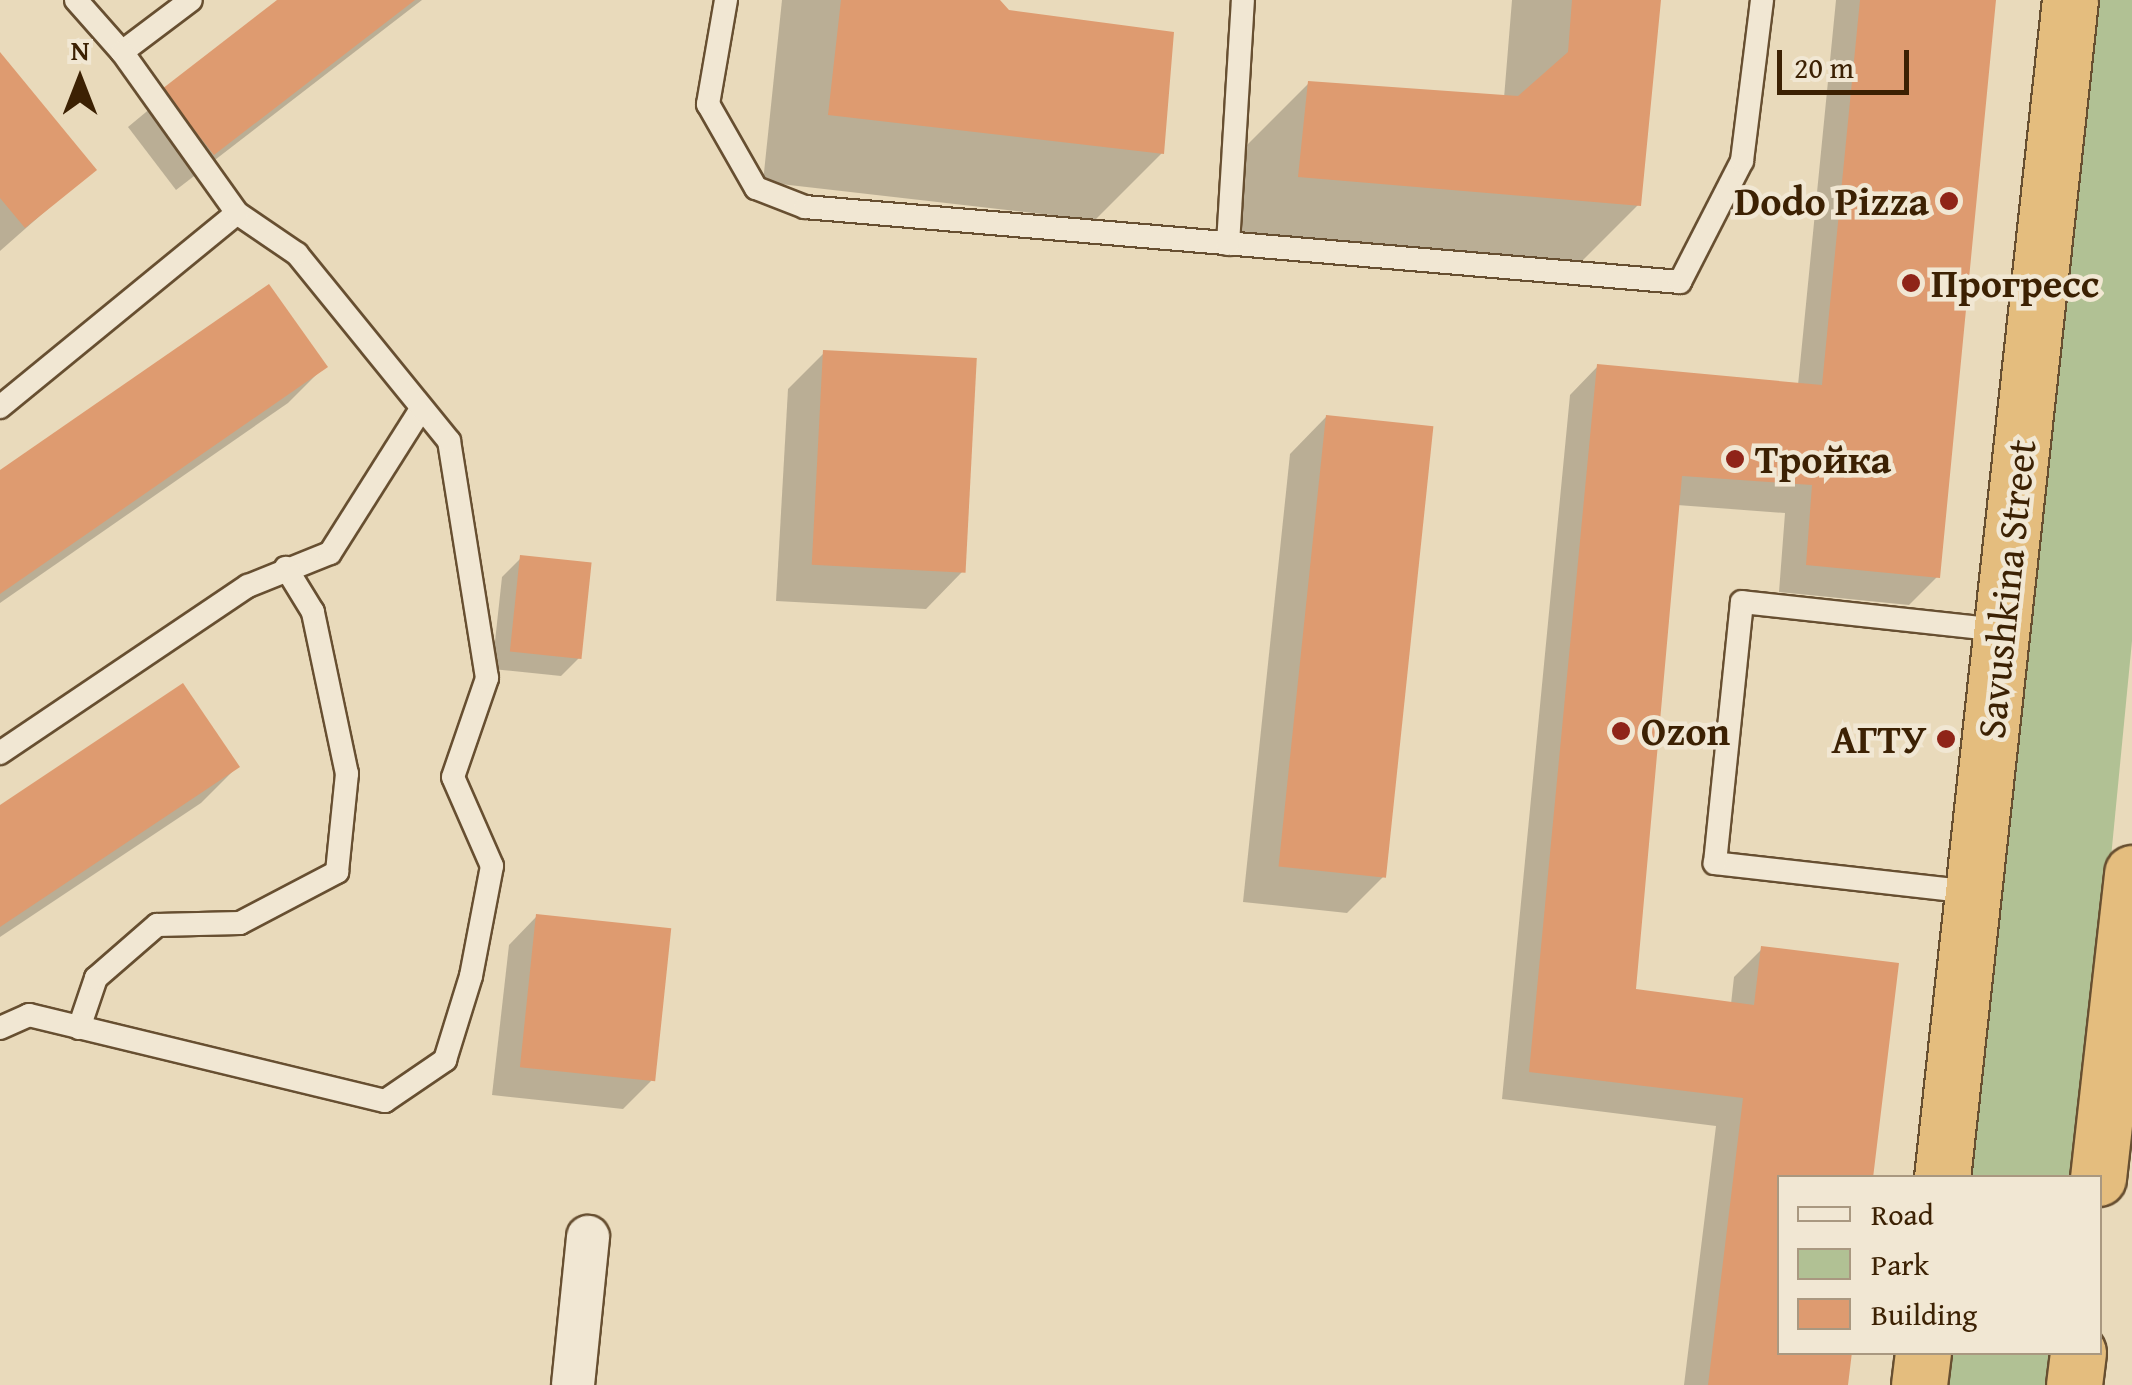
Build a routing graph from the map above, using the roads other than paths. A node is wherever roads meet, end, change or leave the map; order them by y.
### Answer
1 (76, 0) edge
2 (191, 0) edge
3 (726, 0) edge
4 (1243, 0) edge
5 (1762, 0) edge
6 (2070, 0) edge
7 (122, 52) junction
8 (237, 213) junction
9 (1228, 244) junction
10 (0, 407) edge
11 (421, 409) junction
12 (286, 568) junction
13 (2001, 630) junction
14 (0, 753) edge
15 (2132, 873) edge
16 (1972, 892) junction
17 (0, 1028) edge
18 (79, 1028) junction
19 (1942, 1175) edge
20 (2098, 1175) edge
21 (588, 1237) dead end
22 (1923, 1355) edge
23 (2078, 1355) edge
24 (573, 1385) edge
25 (1919, 1385) edge
26 (2074, 1385) edge

1 - 7 lane
2 - 7 lane
3 - 9 lane
4 - 9 lane
5 - 9 lane
6 - 13 highway, Savushkina Street
7 - 8 lane
8 - 10 lane
8 - 11 lane
11 - 12 lane
11 - 18 lane
12 - 14 lane
12 - 18 lane
13 - 16 highway, Savushkina Street
13 - 16 lane
15 - 20 highway
16 - 19 highway, Savushkina Street
17 - 18 lane
21 - 24 street
22 - 25 highway
23 - 26 highway

